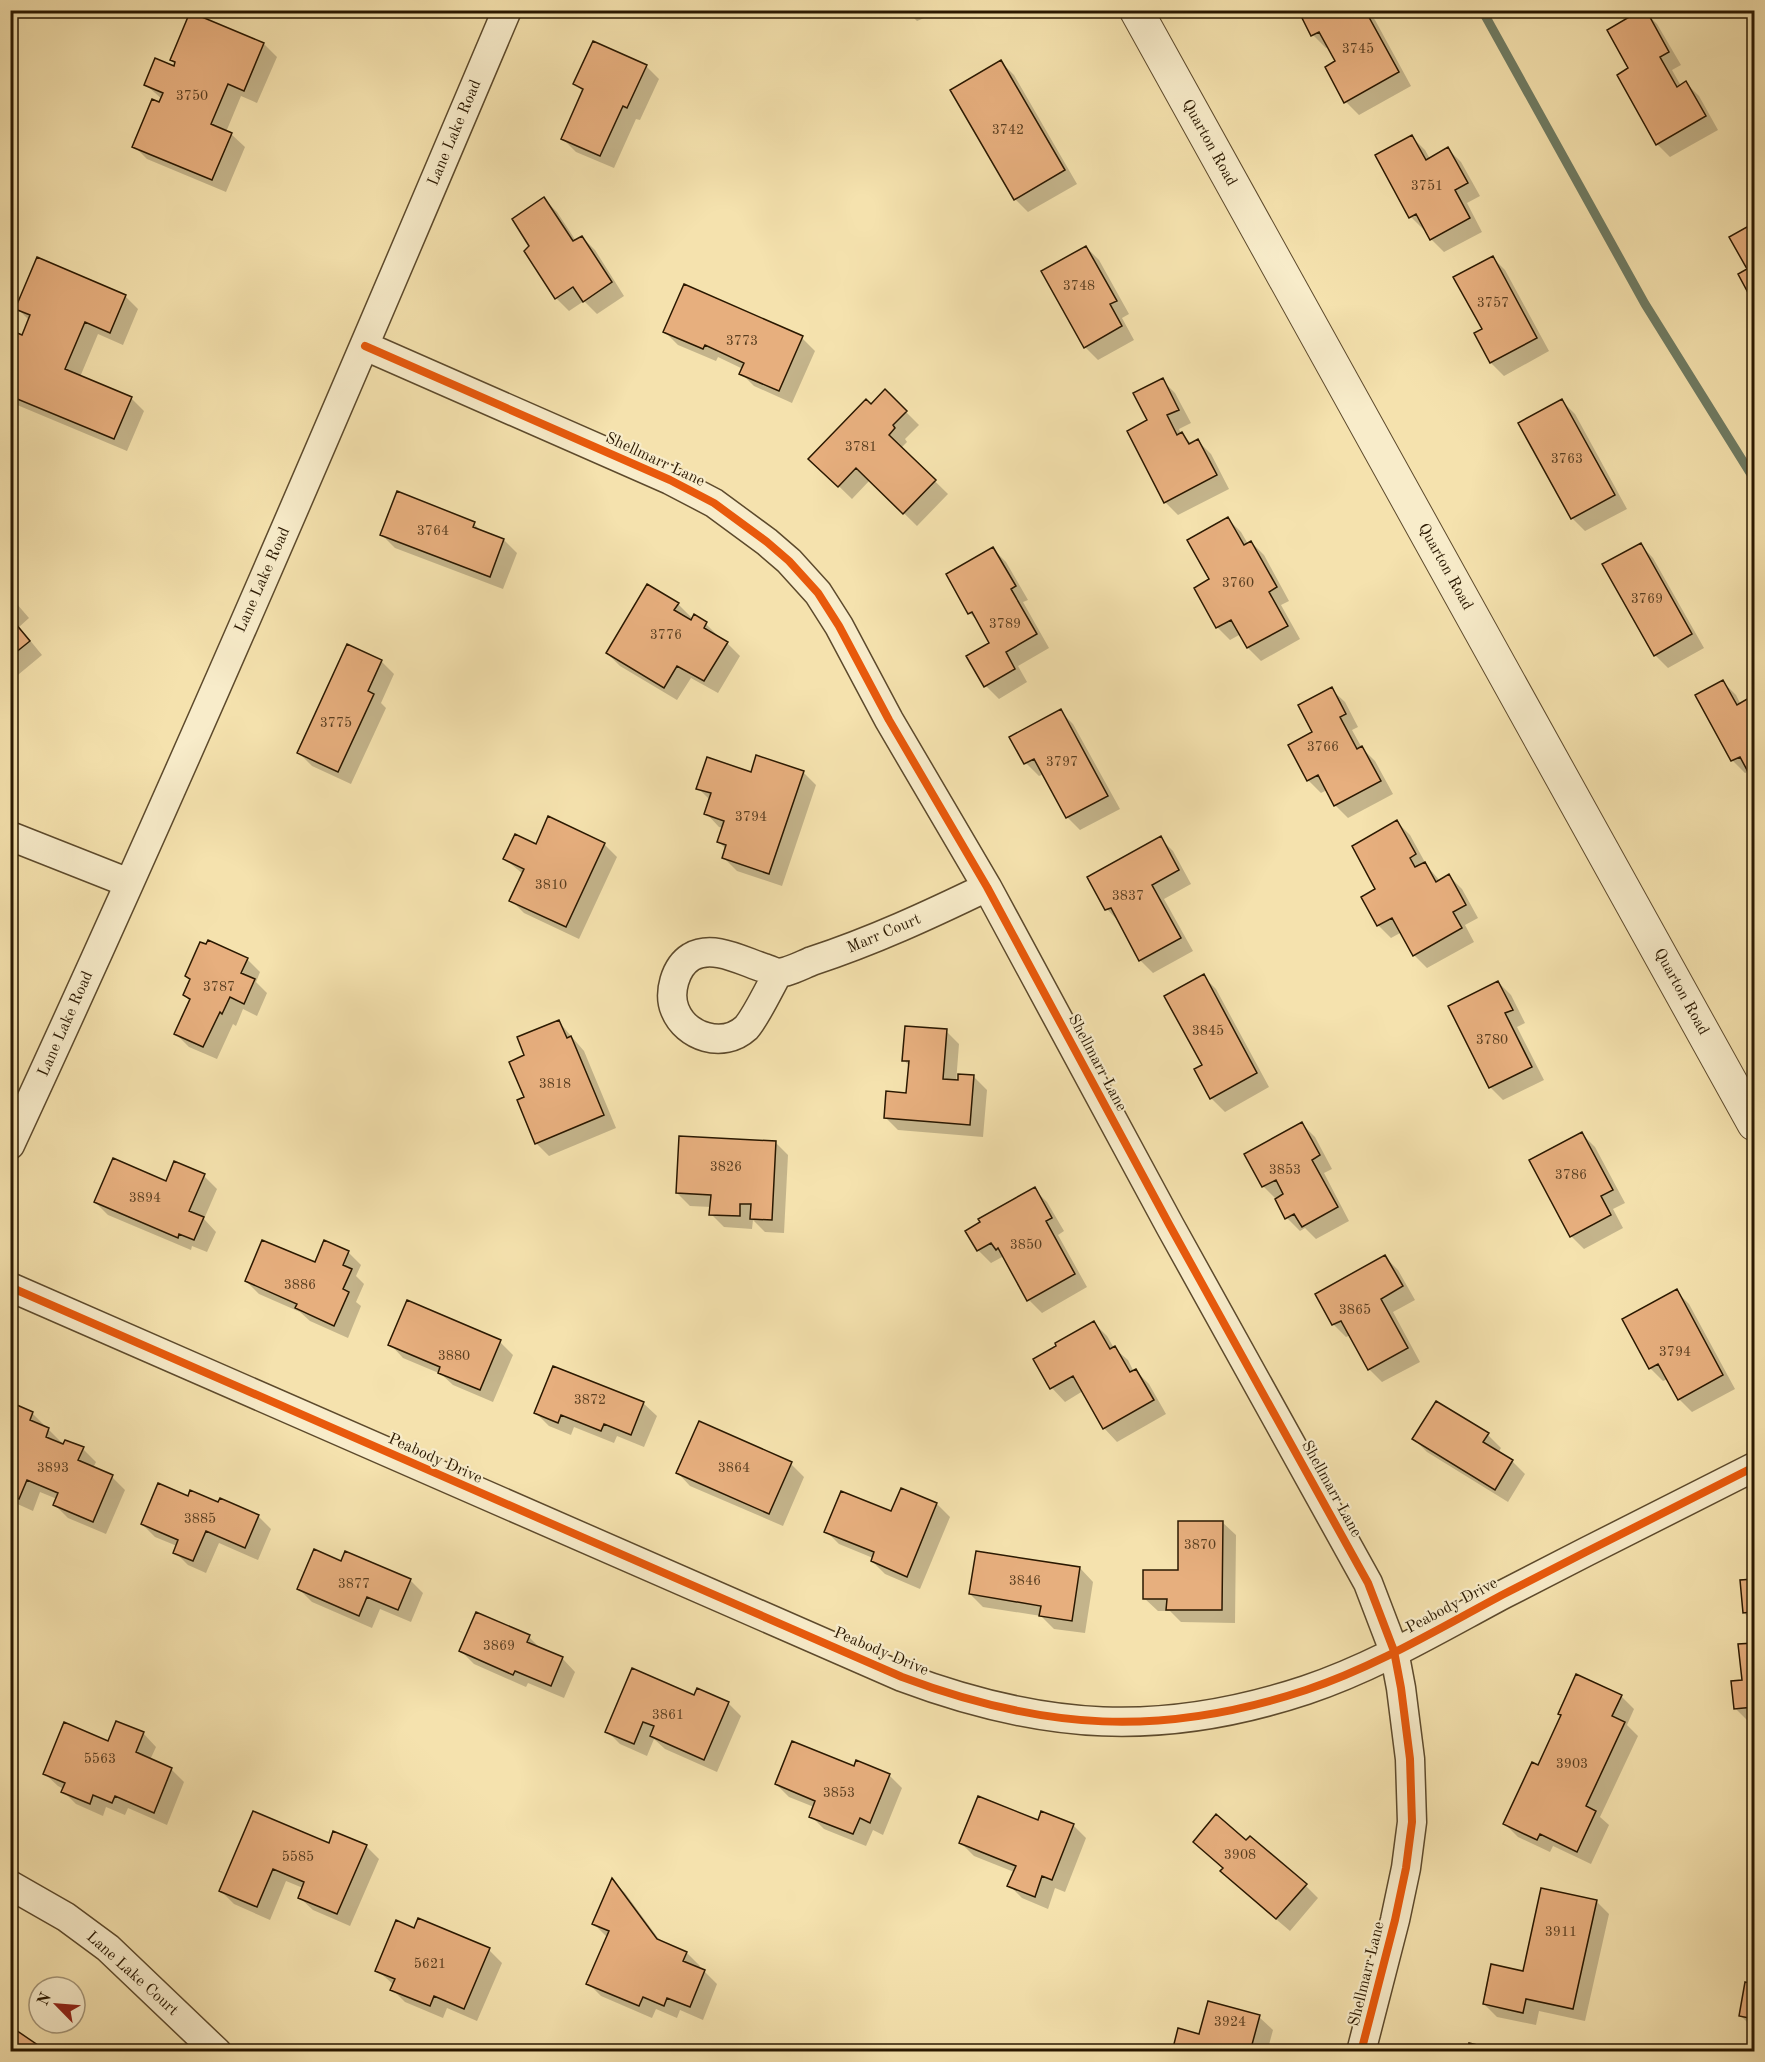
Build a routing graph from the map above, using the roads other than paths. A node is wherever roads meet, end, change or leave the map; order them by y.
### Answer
1 (507, 10) edge
2 (1136, 10) edge
3 (365, 346) junction
4 (10, 836) edge
5 (129, 883) junction
6 (987, 887) junction
7 (778, 973) dead end
8 (1755, 1124) edge
9 (10, 1144) edge
10 (10, 1287) edge
11 (1755, 1467) edge
12 (1394, 1651) junction
13 (10, 1885) edge
14 (217, 2052) edge
15 (1361, 2052) edge

1 - 3 street, Lane Lake Road
2 - 8 street, Quarton Road
3 - 5 street, Lane Lake Road
3 - 6 street, Shellmarr Lane
4 - 5 street
5 - 9 street, Lane Lake Road
6 - 7 street, Marr Court
6 - 12 street, Shellmarr Lane
10 - 12 street, Peabody Drive
11 - 12 street, Peabody Drive
12 - 15 street, Shellmarr Lane
13 - 14 street, Lane Lake Court

